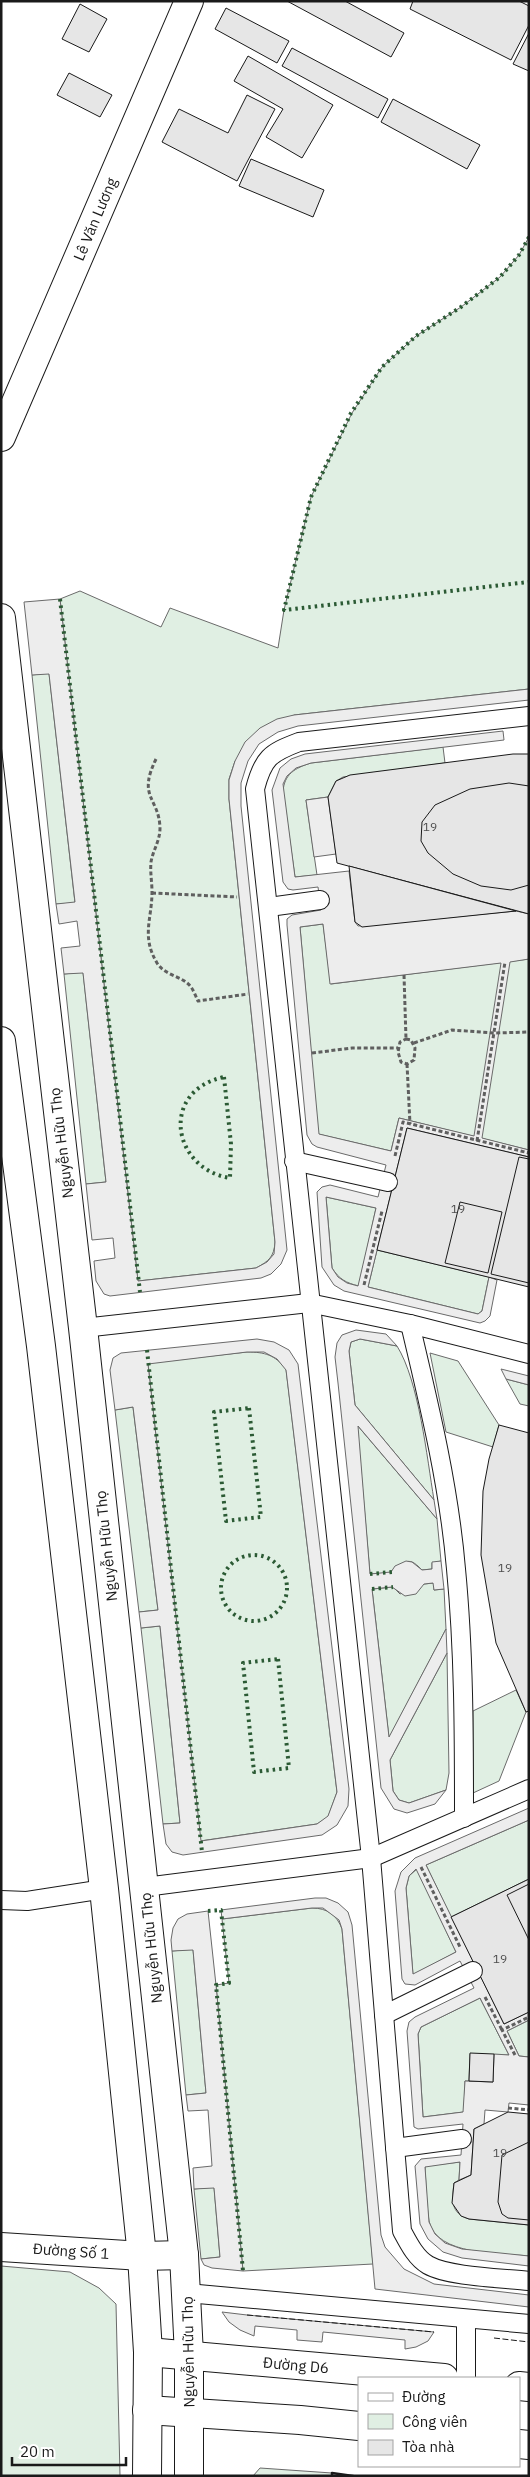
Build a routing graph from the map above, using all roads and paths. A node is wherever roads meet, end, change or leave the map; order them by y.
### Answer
1 (189, 1) edge
2 (1, 437) edge
3 (1, 618) edge
4 (529, 716) edge
5 (156, 759) dead end
6 (152, 893) junction
7 (246, 897) dead end
8 (320, 900) dead end
9 (269, 906) junction
10 (505, 962) dead end
11 (404, 975) dead end
12 (255, 994) dead end
13 (529, 1032) edge
14 (494, 1033) junction
15 (406, 1039) junction
16 (1, 1041) edge
17 (414, 1043) junction
18 (398, 1048) junction
19 (305, 1052) dead end
20 (407, 1064) junction
21 (410, 1124) dead end
22 (477, 1141) dead end
23 (294, 1161) junction
24 (388, 1182) dead end
25 (309, 1303) junction
26 (410, 1324) junction
27 (82, 1328) junction
28 (529, 1354) edge
29 (529, 1789) edge
30 (464, 1818) junction
31 (371, 1858) junction
32 (145, 1888) junction
33 (104, 1889) junction
34 (1, 1900) edge
35 (473, 1971) dead end
36 (384, 2015) junction
37 (529, 2017) edge
38 (515, 2056) dead end
39 (508, 2108) dead end
40 (529, 2110) edge
41 (462, 2139) dead end
42 (395, 2148) junction
43 (1, 2246) edge
44 (184, 2255) junction
45 (142, 2256) junction
46 (529, 2281) edge
47 (187, 2293) junction
48 (466, 2319) junction
49 (529, 2324) edge
50 (148, 2352) junction
51 (189, 2355) junction
52 (433, 2377) edge
53 (466, 2377) edge
54 (147, 2410) junction
55 (189, 2412) junction
56 (358, 2426) edge
57 (147, 2476) edge
58 (189, 2476) edge

1 - 2 main road, Lê Văn Lương
3 - 27 main road, Nguyễn Hữu Thọ
4 - 9 lane
5 - 6 path
6 - 7 path
6 - 12 path
8 - 9 lane
9 - 23 lane
10 - 14 path
11 - 15 path
13 - 14 path
14 - 17 path
14 - 22 path
15 - 17 path
15 - 18 path
16 - 33 main road
17 - 20 path
18 - 19 path
18 - 20 path
20 - 21 path
23 - 24 lane
23 - 25 lane
25 - 26 lane
25 - 27 lane
25 - 31 lane
26 - 28 lane
26 - 30 lane
27 - 32 main road, Nguyễn Hữu Thọ
29 - 30 lane
30 - 31 lane
31 - 32 lane
31 - 36 lane
32 - 44 main road, Nguyễn Hữu Thọ
33 - 34 lane
33 - 45 main road
35 - 36 lane
36 - 42 lane
37 - 38 path
39 - 40 path
41 - 42 lane
42 - 46 lane
43 - 45 main road, Đường Số 1
44 - 45 main road, Đường Số 1
44 - 47 main road, Nguyễn Hữu Thọ
45 - 50 main road
47 - 48 lane
47 - 51 main road, Nguyễn Hữu Thọ
48 - 49 lane
48 - 53 lane
50 - 51 main road, Đường D6
50 - 54 main road
51 - 52 main road, Đường D6
51 - 55 main road, Nguyễn Hữu Thọ
54 - 55 main road
54 - 57 main road
55 - 56 main road
55 - 58 main road, Nguyễn Hữu Thọ

